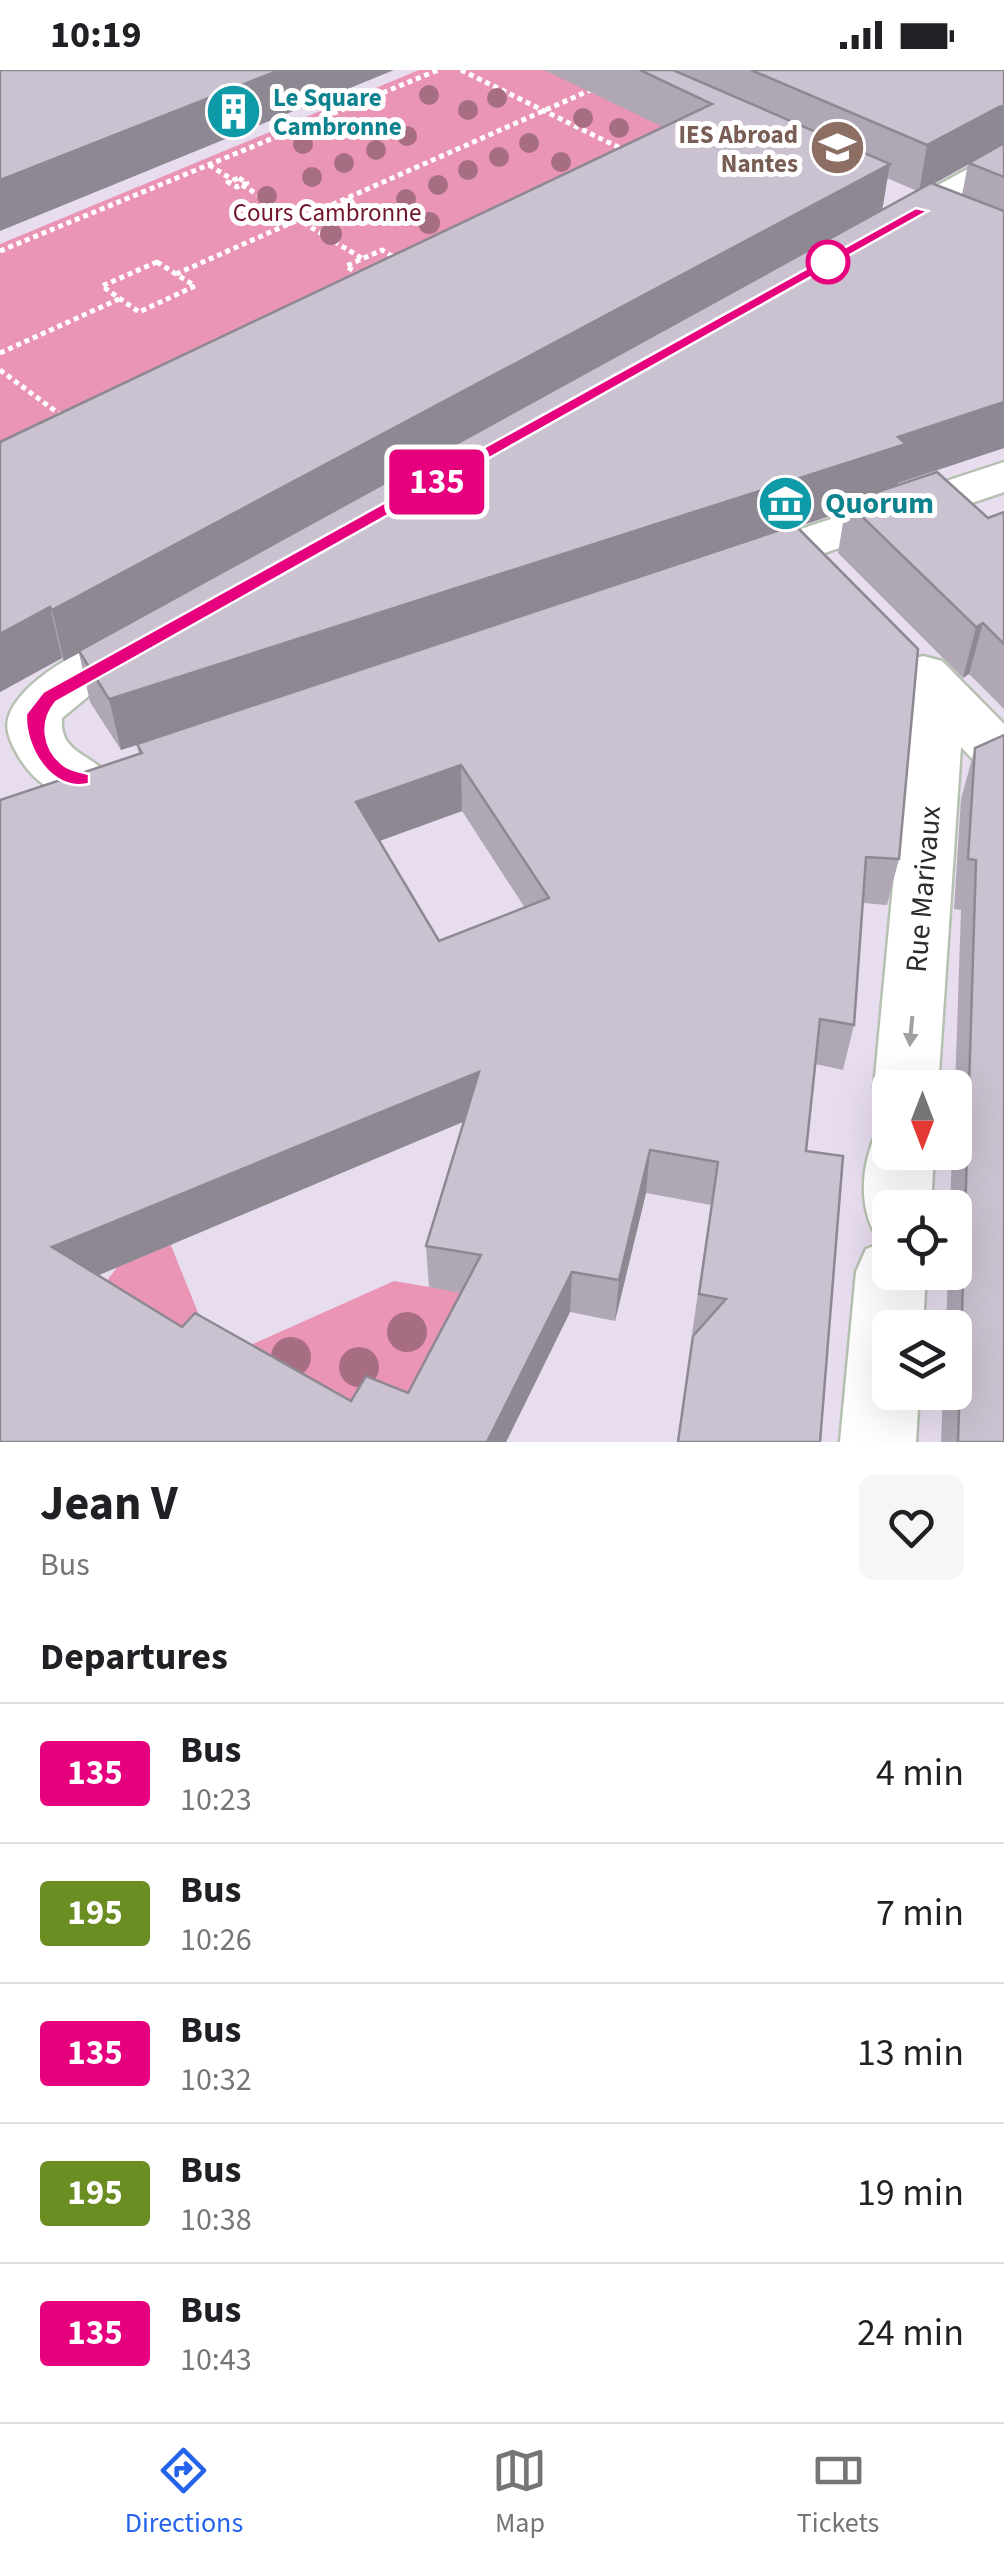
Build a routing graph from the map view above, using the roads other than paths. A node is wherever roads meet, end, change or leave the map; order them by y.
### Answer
1 (1004, 164) edge
2 (872, 190) edge
3 (921, 211) junction
4 (970, 232) edge
5 (845, 252) edge
6 (1004, 476) edge
7 (798, 546) junction
8 (693, 581) edge
9 (836, 585) edge
10 (197, 616) edge
11 (887, 638) edge
12 (938, 690) junction
13 (18, 720) edge
14 (1004, 758) edge
15 (33, 806) edge
16 (907, 1070) edge
17 (890, 1290) edge
18 (878, 1442) edge

1 - 3 street
2 - 3 street
3 - 4 street
3 - 5 street
6 - 7 street
7 - 8 street
7 - 9 street
10 - 13 street
11 - 12 street
12 - 14 street
12 -> 16 street, Rue Marivaux
13 - 15 street
17 - 18 street

